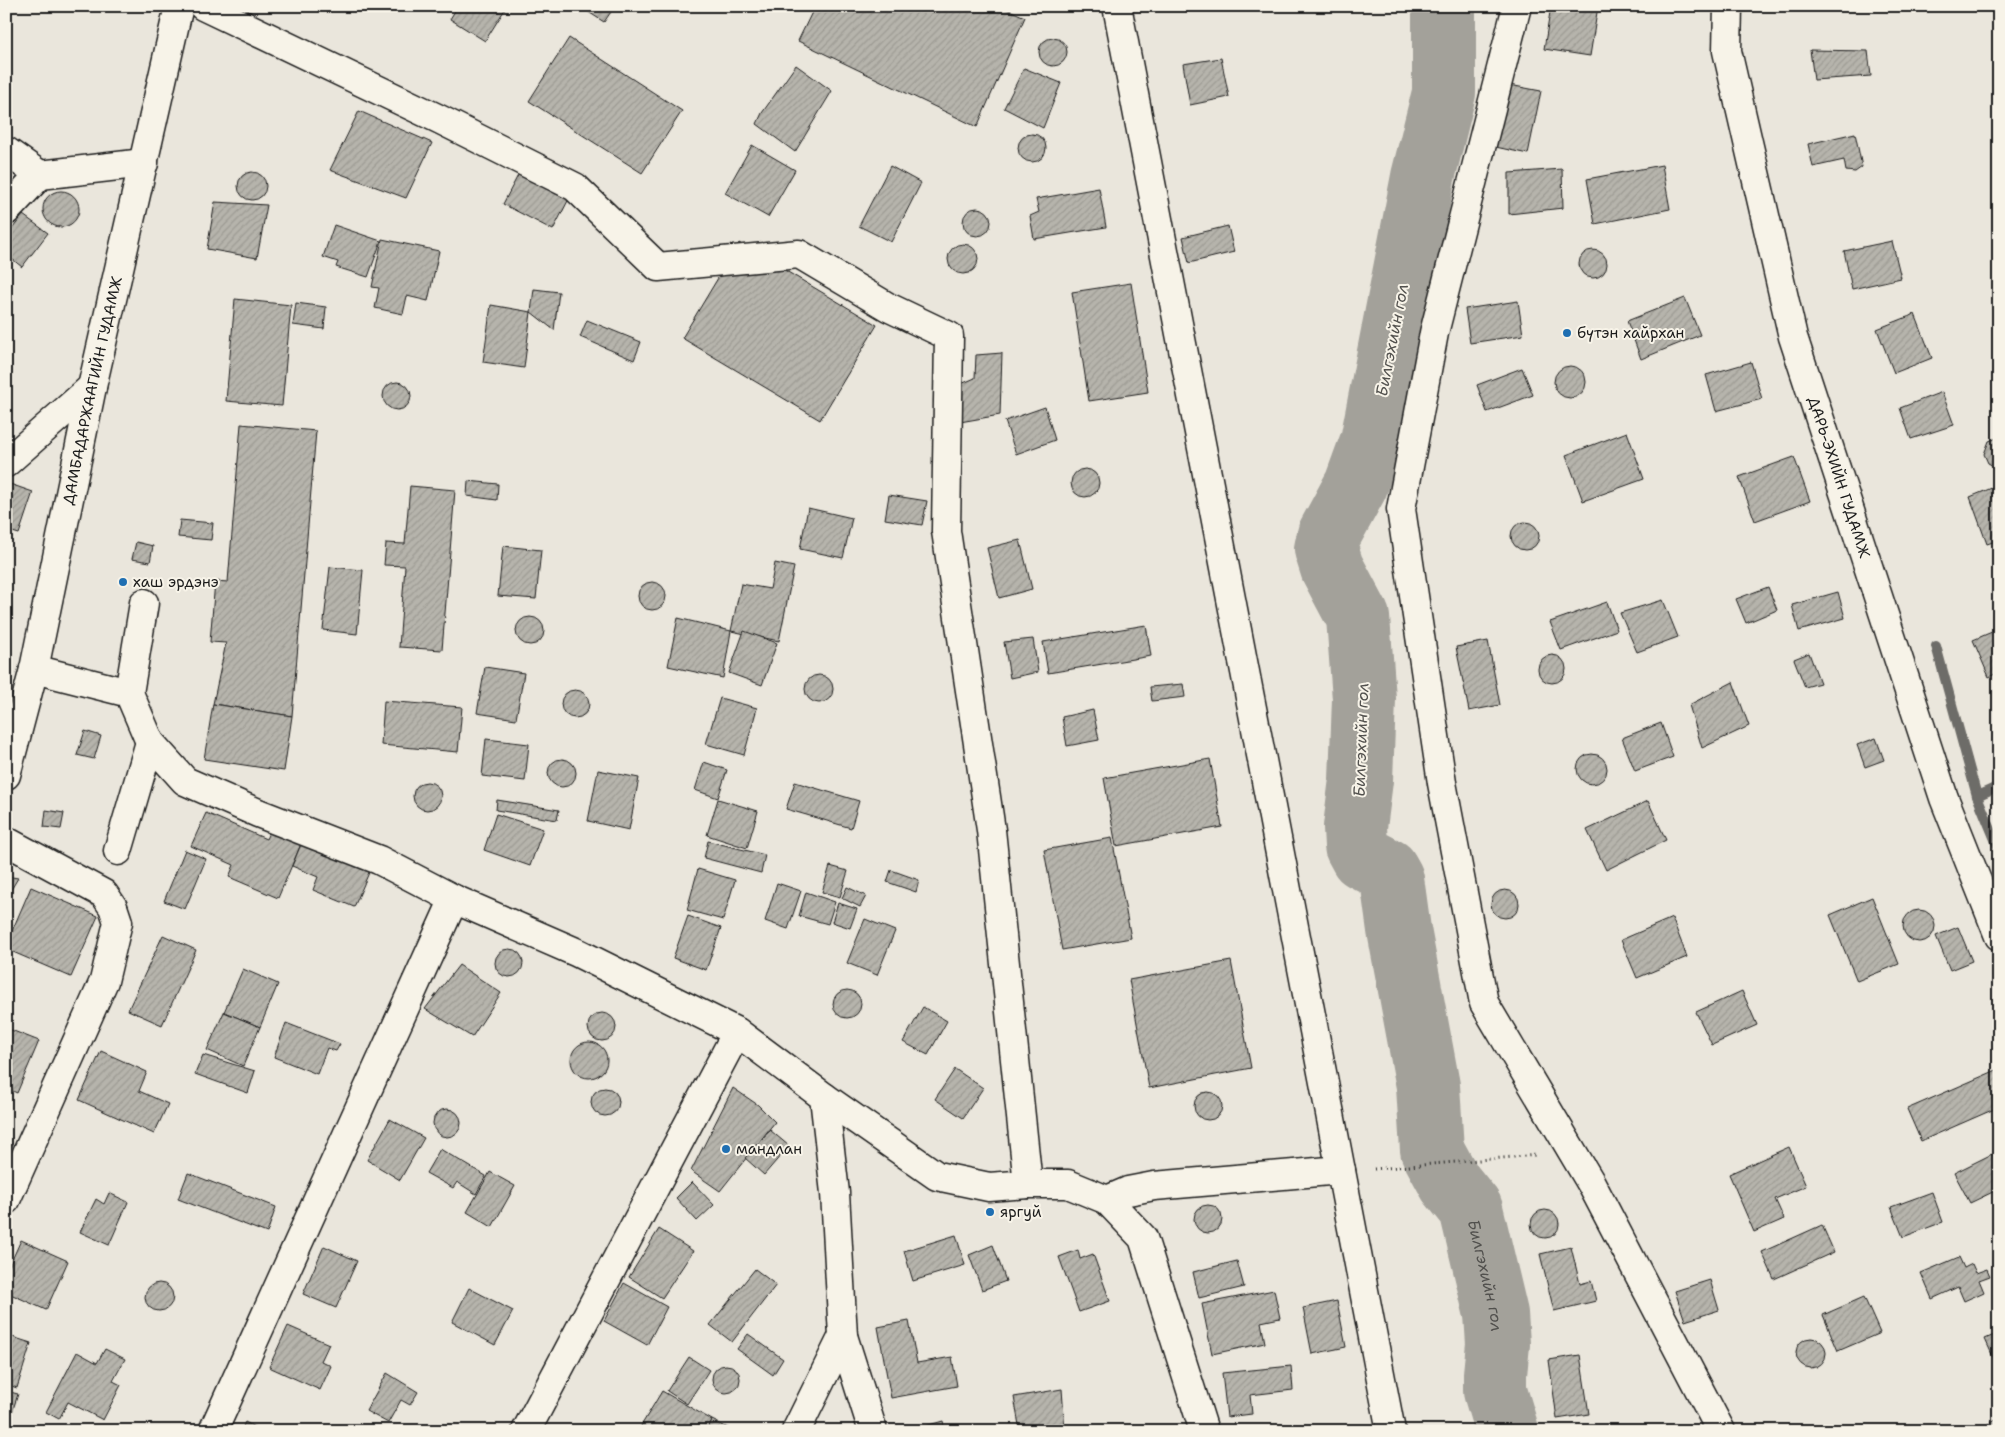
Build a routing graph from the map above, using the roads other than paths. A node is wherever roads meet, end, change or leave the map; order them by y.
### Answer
1 (179, 6) edge
2 (203, 6) edge
3 (1117, 6) edge
4 (1517, 6) edge
5 (1728, 6) edge
6 (6, 151) edge
7 (144, 163) junction
8 (40, 175) junction
9 (6, 211) edge
10 (92, 387) junction
11 (6, 463) edge
12 (144, 603) dead end
13 (34, 669) junction
14 (129, 692) junction
15 (150, 742) junction
16 (6, 775) edge
17 (6, 841) edge
18 (118, 851) dead end
19 (454, 899) junction
20 (1999, 936) edge
21 (737, 1032) junction
22 (824, 1098) junction
23 (1352, 1170) junction
24 (1028, 1184) junction
25 (6, 1200) edge
26 (1107, 1200) junction
27 (843, 1336) junction
28 (213, 1431) edge
29 (526, 1431) edge
30 (796, 1431) edge
31 (873, 1431) edge
32 (1204, 1431) edge
33 (1391, 1431) edge
34 (1721, 1431) edge

1 - 7 street, ДАМБАДАРЖААГИЙН ГУДАМЖ
2 - 24 street
3 - 23 street
4 - 34 street
5 - 20 street, ДАРЬ-ЭХИЙН ГУДАМЖ
6 - 8 street
7 - 8 street
7 - 10 street, ДАМБАДАРЖААГИЙН ГУДАМЖ
8 - 9 street
10 - 11 street
10 - 13 street, ДАМБАДАРЖААГИЙН ГУДАМЖ
12 - 14 street
13 - 14 street
13 - 16 street, ДАМБАДАРЖААГИЙН ГУДАМЖ
14 - 15 street
15 - 18 street
15 - 19 street
17 - 25 street
19 - 21 street
19 - 28 street
21 - 22 street
21 - 29 street
22 - 24 street
22 - 27 street
23 - 26 street
23 - 33 street
24 - 26 street
26 - 32 street
27 - 30 street
27 - 31 street

